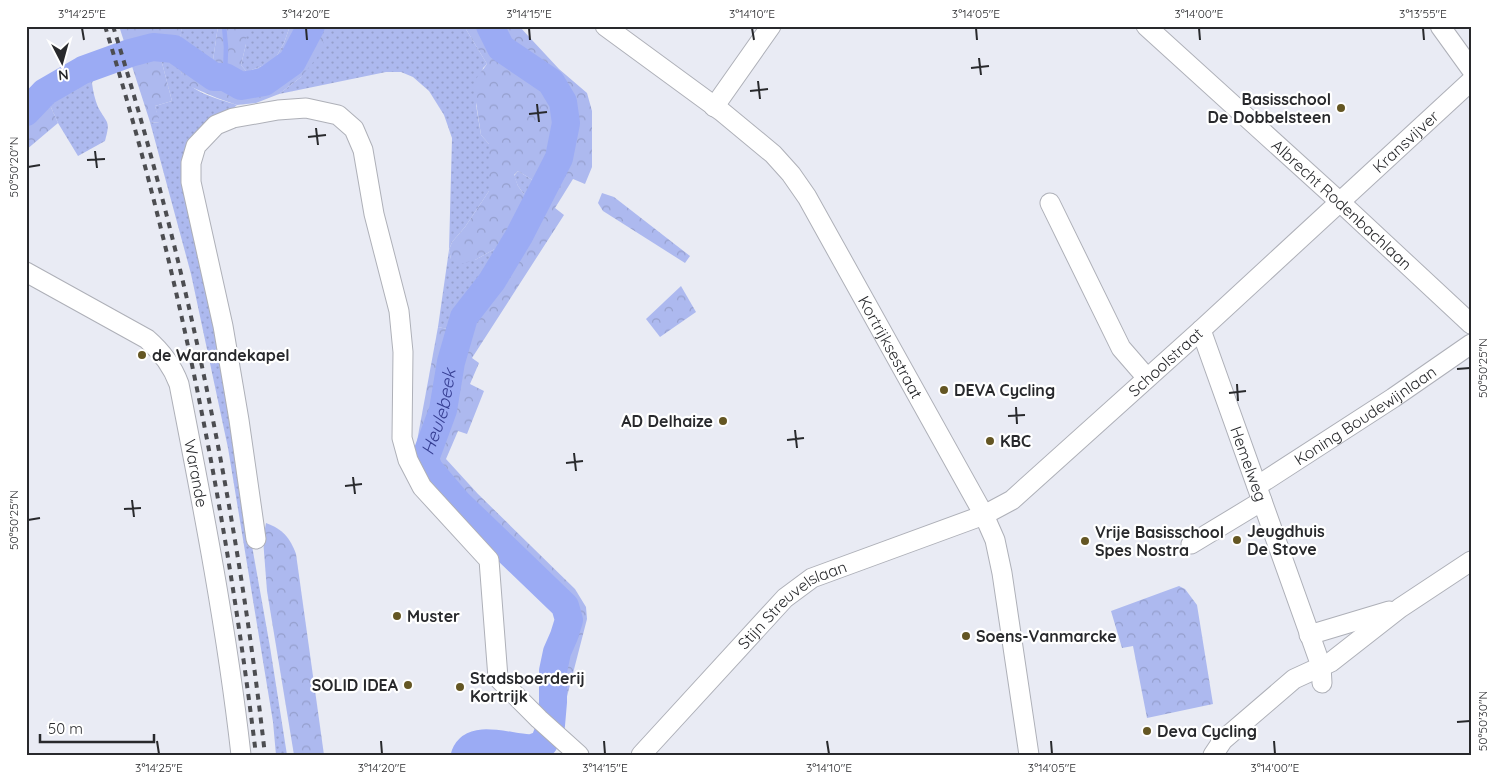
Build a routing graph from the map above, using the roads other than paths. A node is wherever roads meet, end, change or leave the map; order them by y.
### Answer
1 (605, 26) edge
2 (772, 26) edge
3 (1146, 26) edge
4 (1445, 28) edge
5 (1471, 68) edge
6 (1471, 81) edge
7 (714, 106) junction
8 (1340, 202) junction
9 (1050, 203) dead end
10 (26, 272) edge
11 (1471, 324) edge
12 (1201, 330) junction
13 (1471, 344) edge
14 (1148, 378) junction
15 (1260, 494) junction
16 (984, 515) junction
17 (256, 539) dead end
18 (1191, 544) dead end
19 (1471, 561) edge
20 (1400, 608) junction
21 (1309, 635) junction
22 (1322, 675) junction
23 (241, 755) edge
24 (579, 755) edge
25 (641, 755) edge
26 (1029, 755) edge
27 (1213, 755) edge

1 - 7 street, Kortrijksestraat
2 - 7 street
3 - 8 street, Albrecht Rodenbachlaan
4 - 5 street
6 - 8 street, Kransvijver
7 - 16 street, Kortrijksestraat
8 - 11 street, Albrecht Rodenbachlaan
8 - 12 street, Schoolstraat
9 - 14 street
10 - 23 street, Warande
12 - 14 street, Schoolstraat
12 - 15 street, Hemelweg
13 - 15 street, Koning Boudewijnlaan
14 - 16 street, Schoolstraat
15 - 18 street, Koning Boudewijnlaan
15 - 21 street, Hemelweg
16 - 25 street, Stijn Streuvelslaan
16 - 26 street, Kortrijksestraat
17 - 24 street
19 - 20 street
20 - 21 street
20 - 22 street
21 - 22 street, Hemelweg
22 - 27 street

